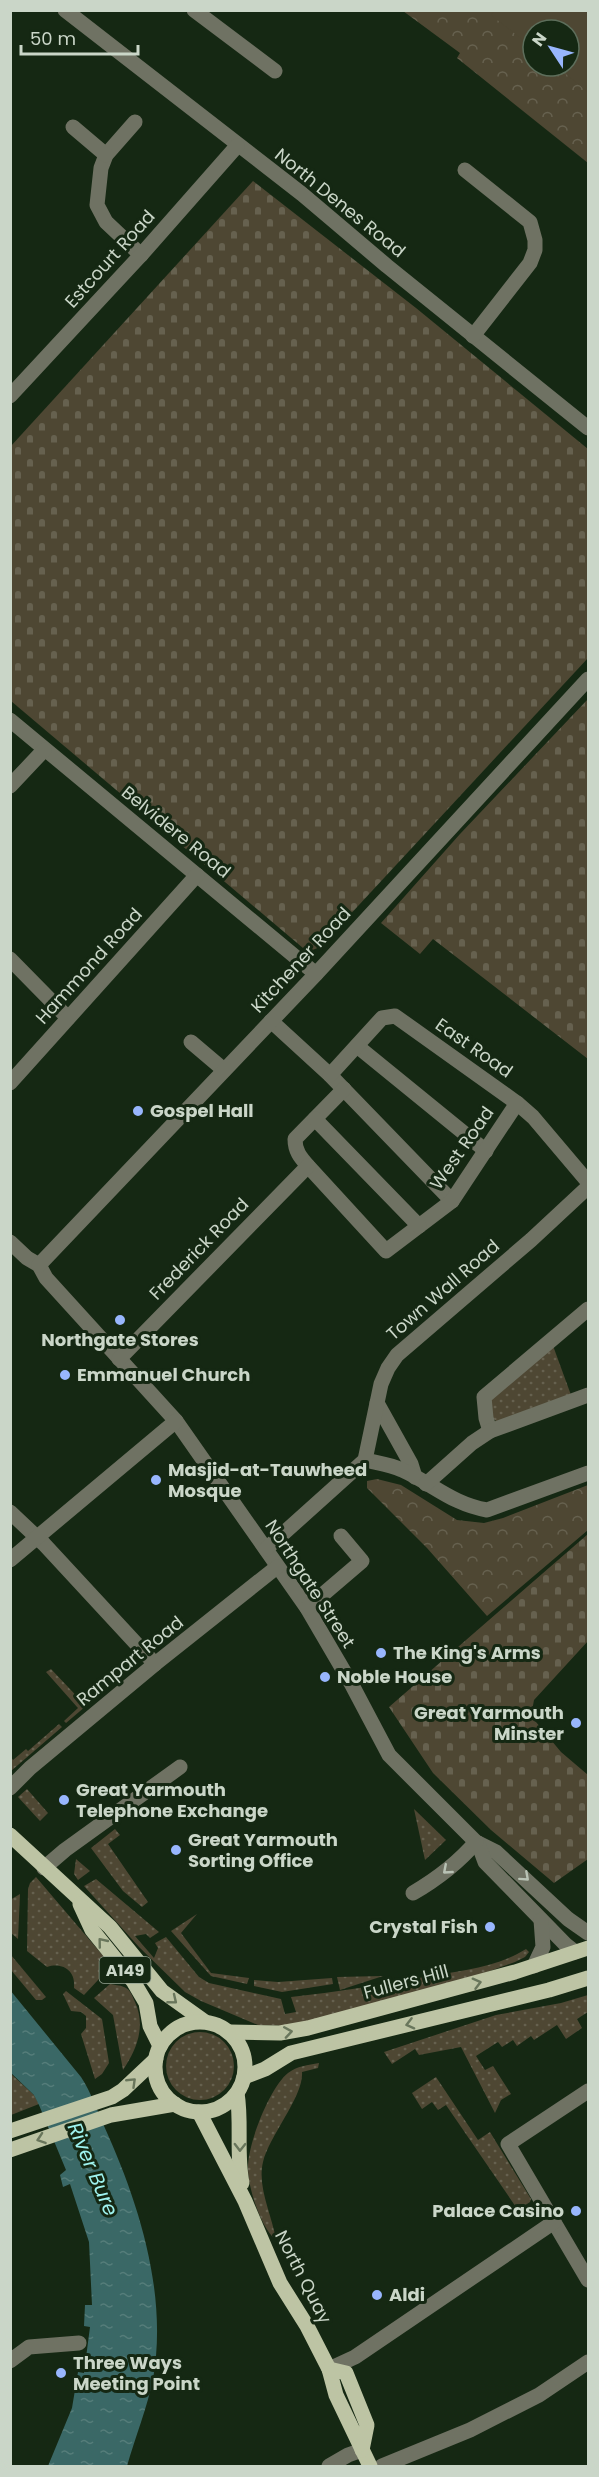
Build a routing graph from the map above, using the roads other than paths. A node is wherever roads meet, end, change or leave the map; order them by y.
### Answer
1 (65, 10) edge
2 (194, 10) edge
3 (275, 71) dead end
4 (135, 122) dead end
5 (73, 127) dead end
6 (237, 146) junction
7 (106, 156) junction
8 (465, 170) dead end
9 (141, 255) junction
10 (473, 336) junction
11 (10, 396) edge
12 (588, 428) edge
13 (588, 679) edge
14 (10, 720) edge
15 (44, 750) junction
16 (10, 786) edge
17 (197, 874) junction
18 (10, 959) edge
19 (316, 974) junction
20 (68, 1018) junction
21 (271, 1021) junction
22 (191, 1042) dead end
23 (357, 1046) junction
24 (224, 1070) junction
25 (330, 1076) junction
26 (10, 1083) edge
27 (344, 1089) junction
28 (517, 1103) junction
29 (315, 1119) junction
30 (486, 1150) junction
31 (308, 1166) junction
32 (588, 1185) edge
33 (452, 1201) junction
34 (419, 1226) junction
35 (10, 1242) edge
36 (39, 1265) junction
37 (588, 1309) edge
38 (118, 1359) junction
39 (588, 1395) edge
40 (377, 1403) junction
41 (176, 1421) junction
42 (490, 1431) junction
43 (365, 1460) junction
44 (588, 1473) edge
45 (420, 1481) junction
46 (10, 1512) edge
47 (341, 1536) dead end
48 (38, 1539) junction
49 (266, 1549) junction
50 (10, 1560) edge
51 (277, 1567) junction
52 (307, 1608) junction
53 (155, 1664) junction
54 (180, 1767) dead end
55 (10, 1788) edge
56 (10, 1834) edge
57 (477, 1842) junction
58 (44, 1868) junction
59 (413, 1893) dead end
60 (78, 1900) junction
61 (542, 1920) junction
62 (588, 1933) edge
63 (584, 1953) edge
64 (534, 1966) junction
65 (588, 1978) edge
66 (204, 2021) junction
67 (230, 2032) junction
68 (158, 2053) junction
69 (244, 2078) junction
70 (588, 2091) edge
71 (237, 2093) junction
72 (175, 2104) junction
73 (199, 2112) junction
74 (10, 2131) edge
75 (10, 2150) edge
76 (245, 2201) junction
77 (554, 2222) junction
78 (588, 2280) edge
79 (79, 2343) dead end
80 (10, 2361) edge
81 (588, 2362) edge
82 (329, 2369) junction
83 (362, 2450) junction
84 (330, 2466) edge
85 (370, 2466) edge
86 (382, 2466) edge

1 - 6 street, North Denes Road
2 - 3 street
4 - 7 street
5 - 7 street
6 - 9 street, Estcourt Road
6 - 10 street, North Denes Road
7 - 9 street
8 - 10 street
9 - 11 street, Estcourt Road
10 - 12 street, North Denes Road
13 - 19 street, Kitchener Road
14 - 15 street, Belvidere Road
15 - 16 street
15 - 17 street, Belvidere Road
17 - 19 street, Belvidere Road
17 - 20 street, Hammond Road
18 - 20 street
19 - 21 street, Kitchener Road
20 - 26 street, Hammond Road
21 - 24 street, Kitchener Road
21 - 25 street
22 - 24 street
23 - 25 street, East Road
23 - 28 street, East Road
23 - 30 street
24 - 36 street, Kitchener Road
25 - 27 street
27 - 29 street
27 - 33 street
28 - 30 street, West Road
28 - 32 street, East Road
29 - 31 street
29 - 34 street
30 - 33 street, West Road
31 - 34 street, West Road
31 - 38 street, Frederick Road
32 - 40 street, Town Wall Road
33 - 34 street, West Road
35 - 36 street, Northgate Street
36 - 38 street, Northgate Street
37 - 42 street
38 - 41 street, Northgate Street
39 - 42 street
40 - 43 street, Town Wall Road
40 - 45 street
41 - 48 street
41 - 49 street, Northgate Street
42 - 45 street
43 - 45 street
43 - 49 street
44 - 45 street
46 - 48 street
47 - 52 street
48 - 50 street
48 - 53 street
49 - 51 street, Northgate Street
51 - 52 street, Northgate Street
51 - 53 street, Rampart Road
52 - 57 street, Northgate Street
53 - 55 street, Rampart Road
54 - 58 street
56 - 58 main road, A149
57 -> 59 street
57 - 61 street, Northgate Street
57 -> 62 street, Northgate Street
58 - 60 main road, A149
60 -> 66 main road, A149
68 -> 60 main road, A149
61 - 63 street, Northgate Street
61 - 64 street
63 - 64 main road, Fullers Hill
67 -> 64 main road, Fullers Hill
65 -> 69 main road
66 - 67 main road, A149
66 - 68 main road
67 - 69 main road
68 - 72 main road, A149
74 -> 68 main road
69 - 71 main road
70 - 77 street
71 - 73 main road
71 -> 76 main road, North Quay
72 - 73 main road
72 -> 75 main road
73 - 76 main road, North Quay
76 - 82 main road, North Quay
77 - 78 street
77 - 82 street
79 - 80 street
81 - 86 street
82 - 83 main road, North Quay
83 - 84 street
83 - 85 main road, North Quay

